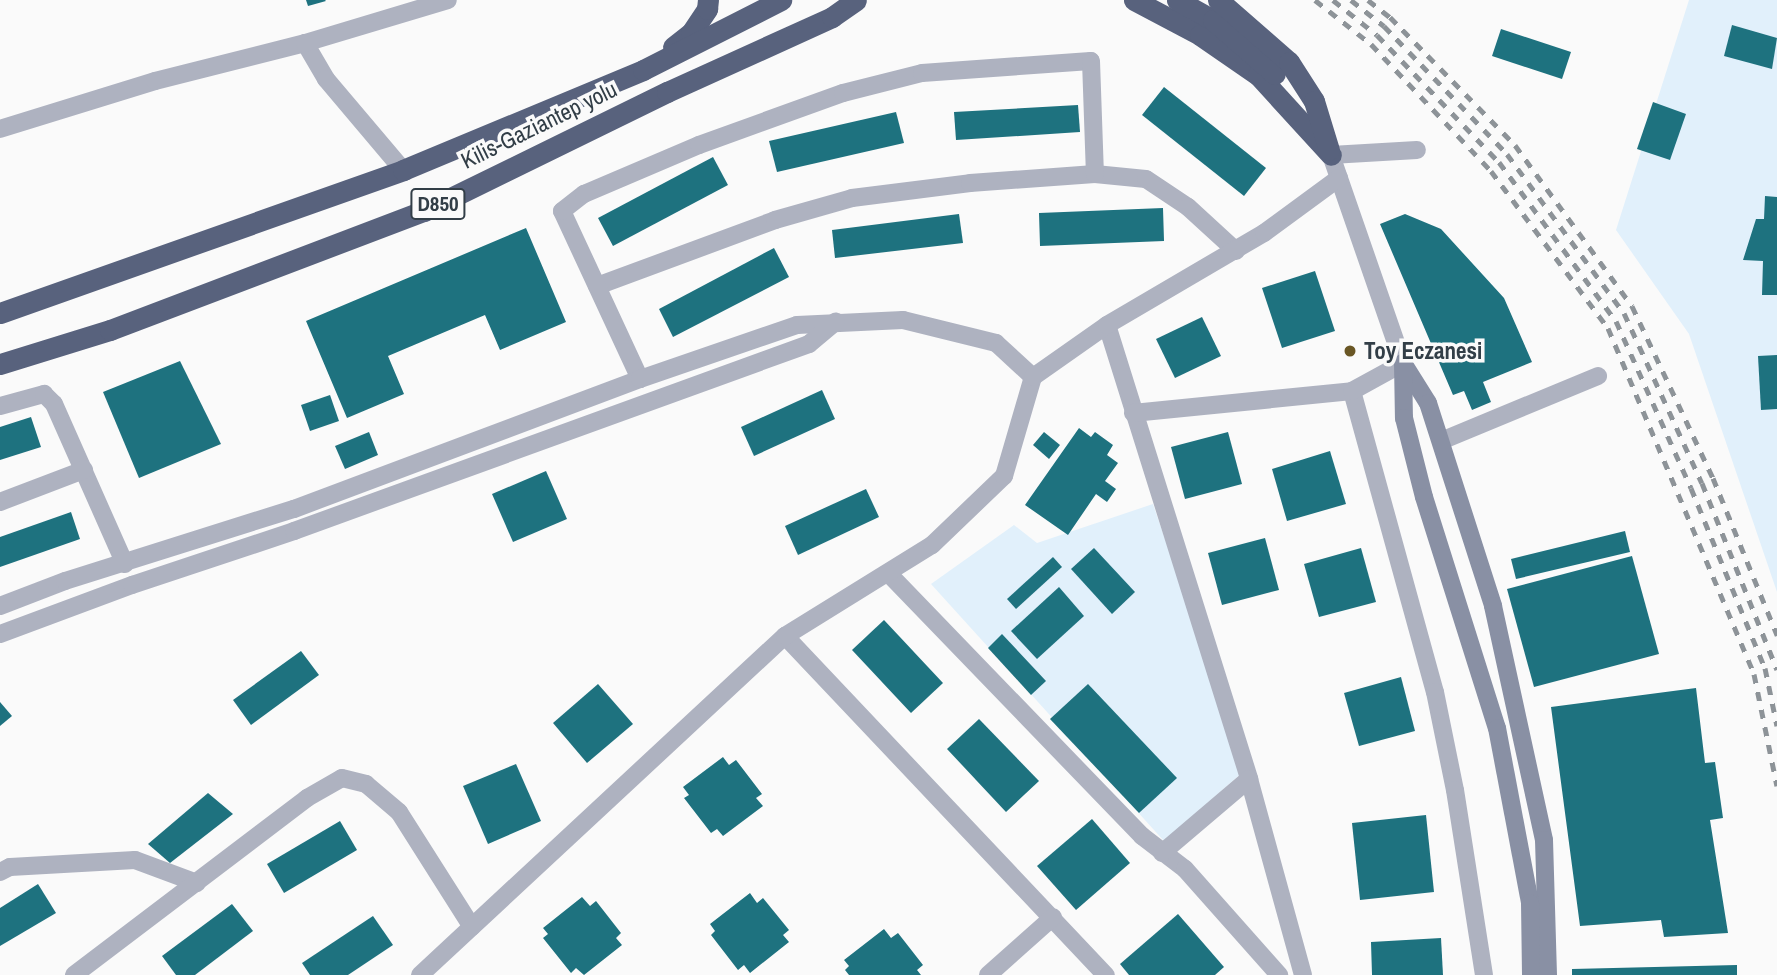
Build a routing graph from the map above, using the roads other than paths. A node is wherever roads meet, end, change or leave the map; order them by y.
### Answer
1 (448, 0) edge
2 (708, 0) edge
3 (781, 0) edge
4 (856, 0) edge
5 (864, 0) edge
6 (1134, 0) edge
7 (1177, 0) edge
8 (1215, 10) edge
9 (832, 17) junction
10 (305, 43) junction
11 (643, 70) junction
12 (0, 129) edge
13 (1417, 150) dead end
14 (1331, 155) junction
15 (403, 170) junction
16 (1095, 174) junction
17 (1339, 178) junction
18 (1236, 251) junction
19 (597, 286) junction
20 (0, 313) edge
21 (836, 321) junction
22 (1107, 325) junction
23 (1403, 363) junction
24 (0, 365) edge
25 (1598, 376) dead end
26 (1033, 377) junction
27 (640, 379) junction
28 (1352, 391) junction
29 (0, 406) edge
30 (1133, 413) junction
31 (1441, 441) junction
32 (84, 470) junction
33 (0, 502) edge
34 (125, 564) junction
35 (888, 573) junction
36 (0, 607) edge
37 (0, 634) edge
38 (785, 636) junction
39 (1248, 779) junction
40 (1162, 853) junction
41 (0, 872) edge
42 (197, 883) junction
43 (1053, 917) junction
44 (472, 927) junction
45 (74, 975) edge
46 (420, 975) edge
47 (988, 975) edge
48 (1106, 975) edge
49 (1279, 975) edge
50 (1303, 975) edge
51 (1484, 975) edge
52 (1531, 975) edge
53 (1548, 975) edge

1 - 10 street
2 - 11 highway
3 - 11 highway, Kilis-Gaziantep yolu / D850
4 - 9 highway, Kilis-Gaziantep yolu / D850
5 - 9 highway
6 - 14 highway
7 - 8 highway
8 - 14 highway
9 - 24 highway, Kilis-Gaziantep yolu / D850
10 - 12 street
10 - 15 street
11 - 15 highway, Kilis-Gaziantep yolu / D850
13 - 14 street
14 - 17 street
15 - 20 highway, Kilis-Gaziantep yolu / D850
16 - 18 street
16 - 19 street
16 - 19 street
17 - 18 street
17 - 23 street
18 - 22 street
19 - 27 street
21 - 26 street
21 - 27 street
21 - 37 street
22 - 26 street
22 - 30 street
23 - 28 street
23 - 31 street
23 - 52 street
25 - 31 street
26 - 35 street
27 - 34 street
28 - 30 street
28 - 51 street
29 - 32 street
30 - 39 street
31 - 53 street
32 - 33 street
32 - 34 street
34 - 36 street
35 - 38 street
35 - 40 street
38 - 43 street
38 - 44 street
39 - 40 street
39 - 50 street
40 - 49 street
41 - 42 street
42 - 44 street
42 - 45 street
43 - 47 street
43 - 48 street
44 - 46 street

